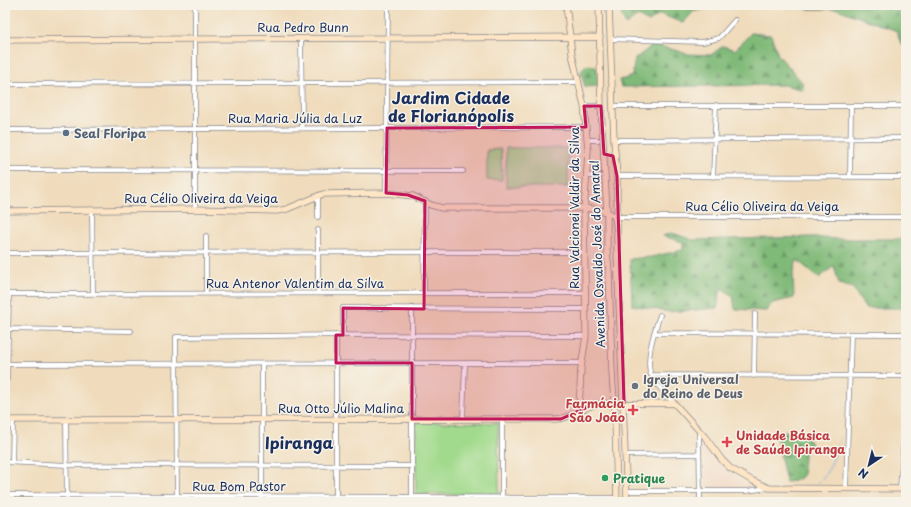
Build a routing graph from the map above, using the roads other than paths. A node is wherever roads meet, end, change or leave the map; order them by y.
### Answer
1 (195, 5) edge
2 (388, 5) edge
3 (566, 5) edge
4 (599, 5) edge
5 (609, 5) edge
6 (736, 20) dead end
7 (570, 37) junction
8 (600, 37) junction
9 (301, 38) junction
10 (387, 38) junction
11 (195, 39) junction
12 (610, 39) junction
13 (5, 40) edge
14 (578, 82) junction
15 (302, 83) junction
16 (387, 83) junction
17 (5, 84) edge
18 (195, 84) junction
19 (716, 105) junction
20 (584, 106) junction
21 (602, 106) junction
22 (613, 106) junction
23 (851, 106) junction
24 (906, 106) edge
25 (586, 126) junction
26 (302, 128) junction
27 (387, 128) junction
28 (195, 129) junction
29 (5, 130) edge
30 (715, 138) junction
31 (906, 138) edge
32 (850, 139) junction
33 (587, 140) junction
34 (598, 140) dead end
35 (614, 140) junction
36 (604, 160) junction
37 (5, 170) edge
38 (195, 170) junction
39 (386, 170) junction
40 (463, 171) dead end
41 (587, 176) junction
42 (600, 176) dead end
43 (617, 176) junction
44 (713, 176) junction
45 (850, 176) junction
46 (906, 177) edge
47 (386, 193) junction
48 (318, 195) junction
49 (424, 202) junction
50 (585, 208) junction
51 (195, 209) junction
52 (92, 210) junction
53 (5, 211) edge
54 (607, 212) junction
55 (617, 216) junction
56 (318, 217) dead end
57 (906, 217) edge
58 (318, 230) dead end
59 (617, 230) junction
60 (206, 236) dead end
61 (424, 252) junction
62 (584, 252) junction
63 (5, 253) edge
64 (93, 253) junction
65 (206, 253) junction
66 (318, 253) junction
67 (609, 271) junction
68 (619, 291) junction
69 (206, 293) junction
70 (318, 293) junction
71 (424, 293) junction
72 (585, 293) junction
73 (7, 294) edge
74 (93, 294) junction
75 (412, 308) junction
76 (585, 309) junction
77 (755, 314) dead end
78 (660, 315) dead end
79 (7, 330) edge
80 (131, 331) dead end
81 (654, 333) junction
82 (755, 333) junction
83 (851, 334) junction
84 (906, 334) edge
85 (336, 335) junction
86 (343, 335) junction
87 (412, 335) junction
88 (586, 336) junction
89 (412, 363) junction
90 (582, 363) junction
91 (6, 364) edge
92 (176, 364) junction
93 (262, 364) junction
94 (336, 364) junction
95 (465, 364) junction
96 (651, 375) junction
97 (754, 376) junction
98 (850, 376) junction
99 (906, 376) edge
100 (7, 379) dead end
101 (624, 403) junction
102 (674, 403) junction
103 (614, 404) junction
104 (579, 412) junction
105 (262, 419) junction
106 (336, 419) junction
107 (412, 419) junction
108 (463, 419) junction
109 (502, 419) junction
110 (5, 420) edge
111 (13, 420) junction
112 (66, 420) junction
113 (177, 420) junction
114 (699, 431) junction
115 (904, 439) dead end
116 (699, 454) junction
117 (626, 455) junction
118 (5, 462) edge
119 (12, 462) junction
120 (67, 465) junction
121 (177, 465) junction
122 (262, 465) junction
123 (336, 465) junction
124 (412, 466) junction
125 (769, 488) junction
126 (846, 488) junction
127 (903, 489) edge
128 (627, 491) junction
129 (700, 491) junction
130 (5, 495) edge
131 (67, 495) junction
132 (177, 496) junction
133 (262, 496) junction
134 (336, 497) junction
135 (412, 497) junction
136 (502, 500) edge
137 (617, 500) edge
138 (67, 502) edge
139 (177, 502) edge
140 (262, 502) edge
141 (336, 502) edge
142 (626, 502) edge
143 (700, 502) edge

1 - 11 street
2 - 10 street
3 - 7 main road, Rua Valcionei Valdir da Silva
4 - 8 main road, Avenida Osvaldo José do Amaral
5 - 12 main road, Avenida Osvaldo José do Amaral
6 - 12 street
7 - 8 main road, Rua Pedro Bunn
7 - 10 main road, Rua Pedro Bunn
7 - 14 main road, Rua Valcionei Valdir da Silva
8 - 21 main road, Avenida Osvaldo José do Amaral
9 - 10 main road, Rua Pedro Bunn
9 - 11 main road, Rua Pedro Bunn
9 - 15 street
10 - 16 street
11 - 13 main road, Rua Pedro Bunn
11 - 18 street
12 - 22 main road, Avenida Osvaldo José do Amaral
14 - 16 street
14 - 20 main road, Rua Valcionei Valdir da Silva
15 - 16 street
15 - 18 street
15 - 26 street
16 - 27 street
17 - 18 street
18 - 28 street
19 - 22 street
19 - 23 street
19 - 30 street
20 - 21 street
20 - 25 main road, Rua Valcionei Valdir da Silva
21 - 36 main road, Avenida Osvaldo José do Amaral
22 - 35 main road, Avenida Osvaldo José do Amaral
23 - 24 street
23 - 32 street
25 - 27 street, Rua Maria Júlia da Luz
25 - 33 main road, Rua Valcionei Valdir da Silva
26 - 27 street, Rua Maria Júlia da Luz
26 - 28 street, Rua Maria Júlia da Luz
27 - 39 street
28 - 29 street, Rua Maria Júlia da Luz
28 - 38 street
30 - 32 street
30 - 35 street
30 - 44 street
31 - 32 street
32 - 45 street
33 - 34 street
33 - 41 main road, Rua Valcionei Valdir da Silva
35 - 43 main road, Avenida Osvaldo José do Amaral
36 - 43 main road
36 - 54 main road, Avenida Osvaldo José do Amaral
37 - 38 street
38 - 39 street
38 - 51 street
39 - 40 street
39 - 47 street
41 - 42 street
41 - 50 main road, Rua Valcionei Valdir da Silva
43 - 44 street
43 - 55 main road, Avenida Osvaldo José do Amaral
44 - 45 street
45 - 46 street
47 - 48 main road, Rua Célio Oliveira da Veiga
47 - 49 main road, Rua Célio Oliveira da Veiga
48 - 51 main road, Rua Célio Oliveira da Veiga
48 - 56 street
49 - 50 main road, Rua Célio Oliveira da Veiga
49 - 61 street
50 - 54 main road, Rua Célio Oliveira da Veiga
50 - 62 main road, Rua Valcionei Valdir da Silva
51 - 52 main road, Rua Célio Oliveira da Veiga
52 - 53 main road, Rua Célio Oliveira da Veiga
52 - 64 street
54 - 59 main road
54 - 67 main road, Avenida Osvaldo José do Amaral
55 - 57 street, Rua Célio Oliveira da Veiga
55 - 59 main road, Avenida Osvaldo José do Amaral
58 - 66 street
59 - 68 main road, Avenida Osvaldo José do Amaral
60 - 65 street
61 - 62 street
61 - 66 street
61 - 71 street
62 - 72 main road, Rua Valcionei Valdir da Silva
63 - 64 street
64 - 65 street
64 - 74 street
65 - 66 street
65 - 69 street
66 - 70 street
67 - 68 main road
67 - 103 main road, Avenida Osvaldo José do Amaral
68 - 101 main road, Avenida Osvaldo José do Amaral
69 - 70 street, Rua Antenor Valentim da Silva
69 - 74 street, Rua Antenor Valentim da Silva
70 - 71 street, Rua Antenor Valentim da Silva
71 - 72 street, Rua Antenor Valentim da Silva
72 - 76 main road, Rua Valcionei Valdir da Silva
73 - 74 street, Rua Antenor Valentim da Silva
73 - 79 street
75 - 76 street
75 - 86 street
75 - 87 street
76 - 88 main road, Rua Valcionei Valdir da Silva
77 - 82 street
78 - 81 street
79 - 80 street
79 - 91 street
81 - 82 street
81 - 96 street
82 - 83 street
82 - 97 street
83 - 84 street
83 - 98 street
85 - 86 street
85 - 92 street
85 - 94 street
86 - 87 street
87 - 88 street
87 - 89 street
88 - 90 main road, Rua Valcionei Valdir da Silva
89 - 94 street
89 - 95 street
89 - 107 street
90 - 95 street
90 - 104 main road, Rua Valcionei Valdir da Silva
91 - 92 street
91 - 100 street
92 - 93 street
92 - 113 street
93 - 94 street
93 - 105 street
94 - 106 street
95 - 108 street
96 - 97 street
96 - 102 street
97 - 98 street
98 - 99 street
98 - 126 street
101 - 102 main road, Rua Otto Júlio Malina
101 - 103 main road, Rua Otto Júlio Malina
101 - 117 main road, Avenida Osvaldo José do Amaral
102 - 114 main road
103 - 104 main road, Rua Otto Júlio Malina
103 - 137 main road, Avenida Osvaldo José do Amaral
104 - 109 main road, Rua Otto Júlio Malina
105 - 106 main road, Rua Otto Júlio Malina
105 - 113 main road, Rua Otto Júlio Malina
105 - 122 street
106 - 107 main road, Rua Otto Júlio Malina
106 - 123 street
107 - 108 main road, Rua Otto Júlio Malina
107 - 124 street
108 - 109 main road, Rua Otto Júlio Malina
109 - 136 street
110 - 111 main road, Rua Otto Júlio Malina
111 - 112 main road, Rua Otto Júlio Malina
111 - 119 street
112 - 113 main road, Rua Otto Júlio Malina
112 - 120 street
113 - 121 street
114 - 116 street
114 - 125 main road
115 - 127 street
116 - 117 street
116 - 129 street
117 - 128 main road, Avenida Osvaldo José do Amaral
118 - 119 street
119 - 120 street
120 - 121 street
120 - 131 street
121 - 122 street
121 - 132 street
122 - 123 street
122 - 133 street
123 - 124 street
123 - 134 street
124 - 135 street
125 - 126 main road
125 - 129 street
126 - 127 main road
128 - 129 street
128 - 142 main road, Avenida Osvaldo José do Amaral
129 - 143 street
130 - 131 street, Rua Bom Pastor
131 - 132 street, Rua Bom Pastor
131 - 138 street
132 - 133 street, Rua Bom Pastor
132 - 139 street
133 - 134 street, Rua Bom Pastor
133 - 140 street
134 - 135 street, Rua Bom Pastor
134 - 141 street
135 - 136 street, Rua Bom Pastor
136 - 137 street, Rua Bom Pastor
137 - 142 main road

